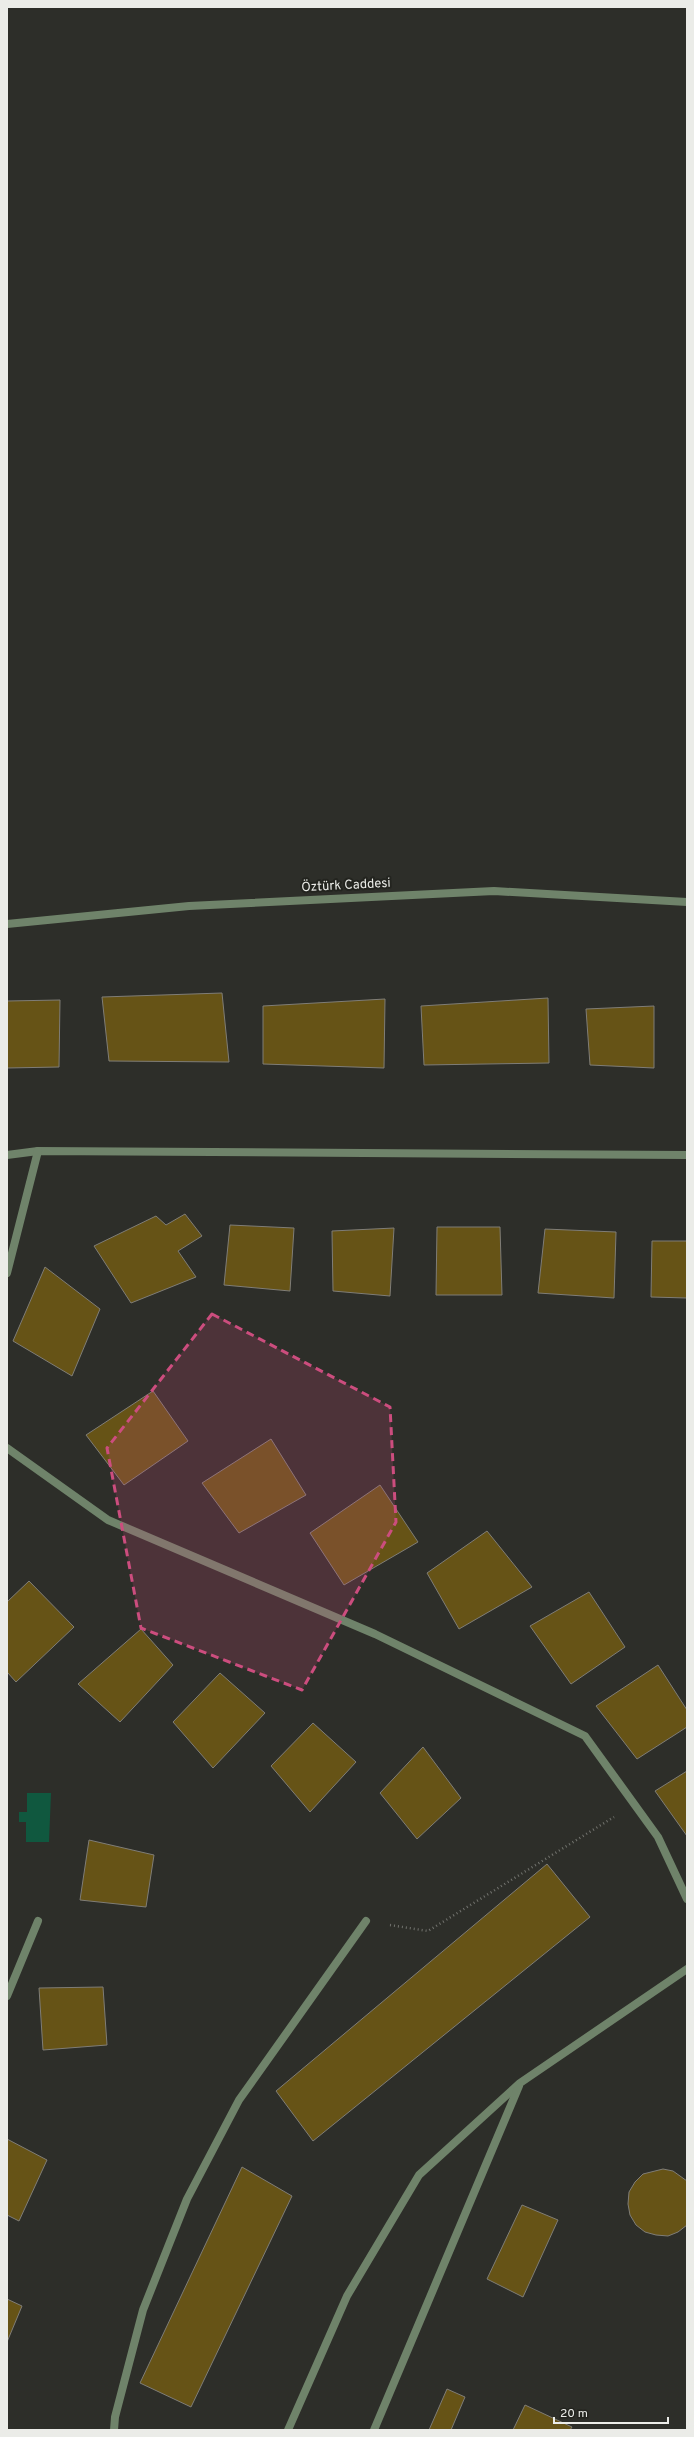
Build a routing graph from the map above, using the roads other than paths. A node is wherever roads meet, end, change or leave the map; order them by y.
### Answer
1 (687, 902) edge
2 (7, 924) edge
3 (38, 1151) junction
4 (687, 1155) edge
5 (7, 1156) edge
6 (7, 1273) edge
7 (7, 1448) edge
8 (687, 1899) edge
9 (38, 1921) dead end
10 (366, 1921) road end
11 (687, 1969) edge
12 (7, 1996) edge
13 (520, 2083) junction
14 (114, 2430) edge
15 (288, 2430) edge
16 (374, 2430) edge

1 - 2 lane, Öztürk Caddesi
3 - 4 lane
3 - 5 lane
3 - 6 lane
7 - 8 lane
9 - 12 lane
10 - 14 lane
11 - 13 lane
13 - 15 lane
13 - 16 lane

